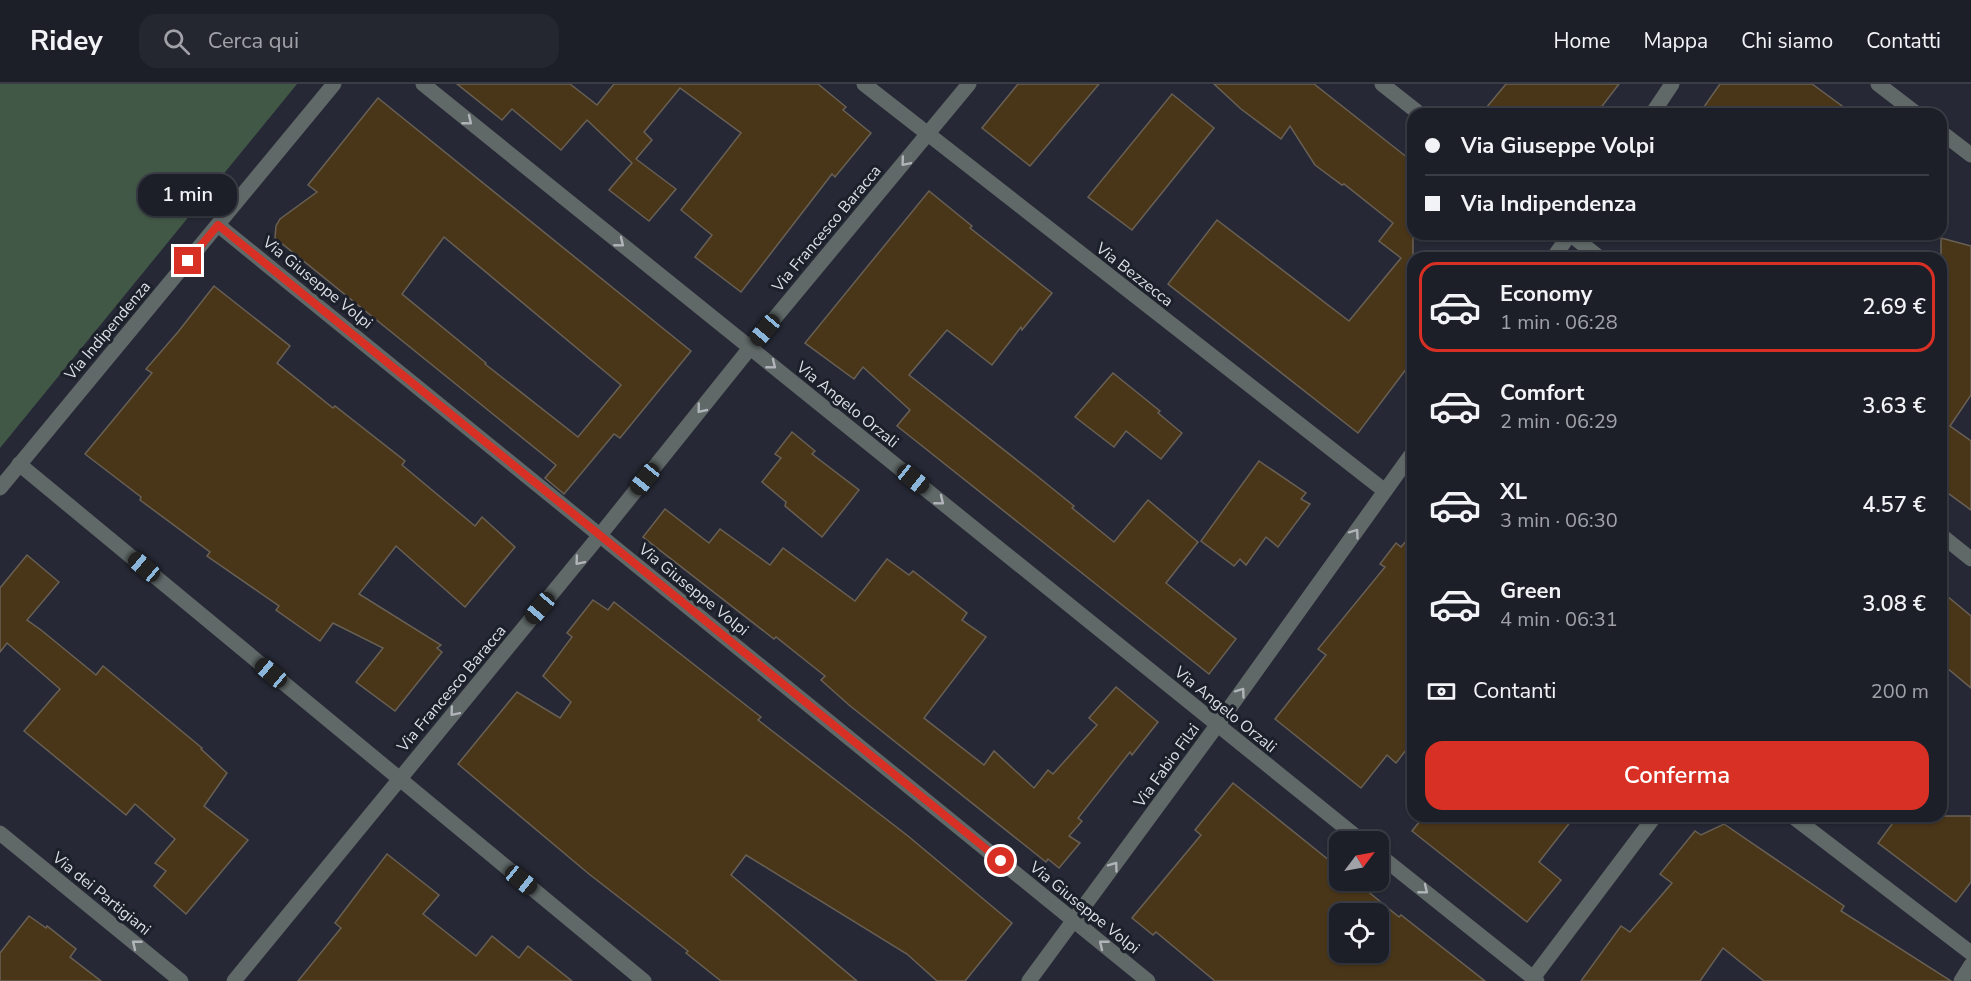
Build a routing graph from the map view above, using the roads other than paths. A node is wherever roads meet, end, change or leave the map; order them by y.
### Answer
1 (334, 84) edge
2 (423, 84) edge
3 (864, 84) edge
4 (969, 84) edge
5 (1382, 84) edge
6 (1672, 84) edge
7 (1878, 84) edge
8 (1412, 108) edge
9 (1656, 108) edge
10 (1909, 108) edge
11 (927, 134) junction
12 (1947, 137) edge
13 (1971, 155) edge
14 (218, 225) junction
15 (1578, 240) edge
16 (1592, 252) edge
17 (750, 348) junction
18 (1407, 460) edge
19 (19, 464) junction
20 (0, 488) edge
21 (1385, 491) junction
22 (600, 535) junction
23 (1947, 540) edge
24 (1971, 559) edge
25 (1218, 724) junction
26 (399, 780) junction
27 (1651, 822) edge
28 (1800, 822) edge
29 (1349, 831) edge
30 (0, 832) edge
31 (1389, 863) edge
32 (1074, 921) junction
33 (1971, 953) edge
34 (1971, 965) edge
35 (1535, 980) edge
36 (181, 981) edge
37 (234, 981) edge
38 (644, 981) edge
39 (1029, 981) edge
40 (1148, 981) edge
41 (1961, 981) edge

1 - 14 street, Via Indipendenza
2 -> 17 street, Via Angelo Orzali
3 - 11 street, Via Bezzecca
4 - 11 street, Via Francesco Baracca
5 - 8 street
6 - 9 street
7 - 10 street
11 -> 17 street, Via Francesco Baracca
11 - 21 street, Via Bezzecca
12 - 13 street
14 - 19 street, Via Indipendenza
14 - 22 street, Via Giuseppe Volpi
15 - 16 street
17 -> 22 street, Via Francesco Baracca
17 -> 25 street, Via Angelo Orzali
18 - 21 street, Via Fabio Filzi
19 - 20 street, Via Indipendenza
19 - 26 street
25 -> 21 street, Via Fabio Filzi
22 -> 26 street, Via Francesco Baracca
22 - 32 street, Via Giuseppe Volpi
23 - 24 street
25 - 29 street, Via Angelo Orzali
32 -> 25 street, Via Fabio Filzi
26 - 37 street, Via Francesco Baracca
26 - 38 street
27 - 35 street
28 - 33 street
36 -> 30 street, Via dei Partigiani
31 -> 35 street
32 - 39 street, Via Fabio Filzi
40 -> 32 street, Via Giuseppe Volpi
34 - 41 street

